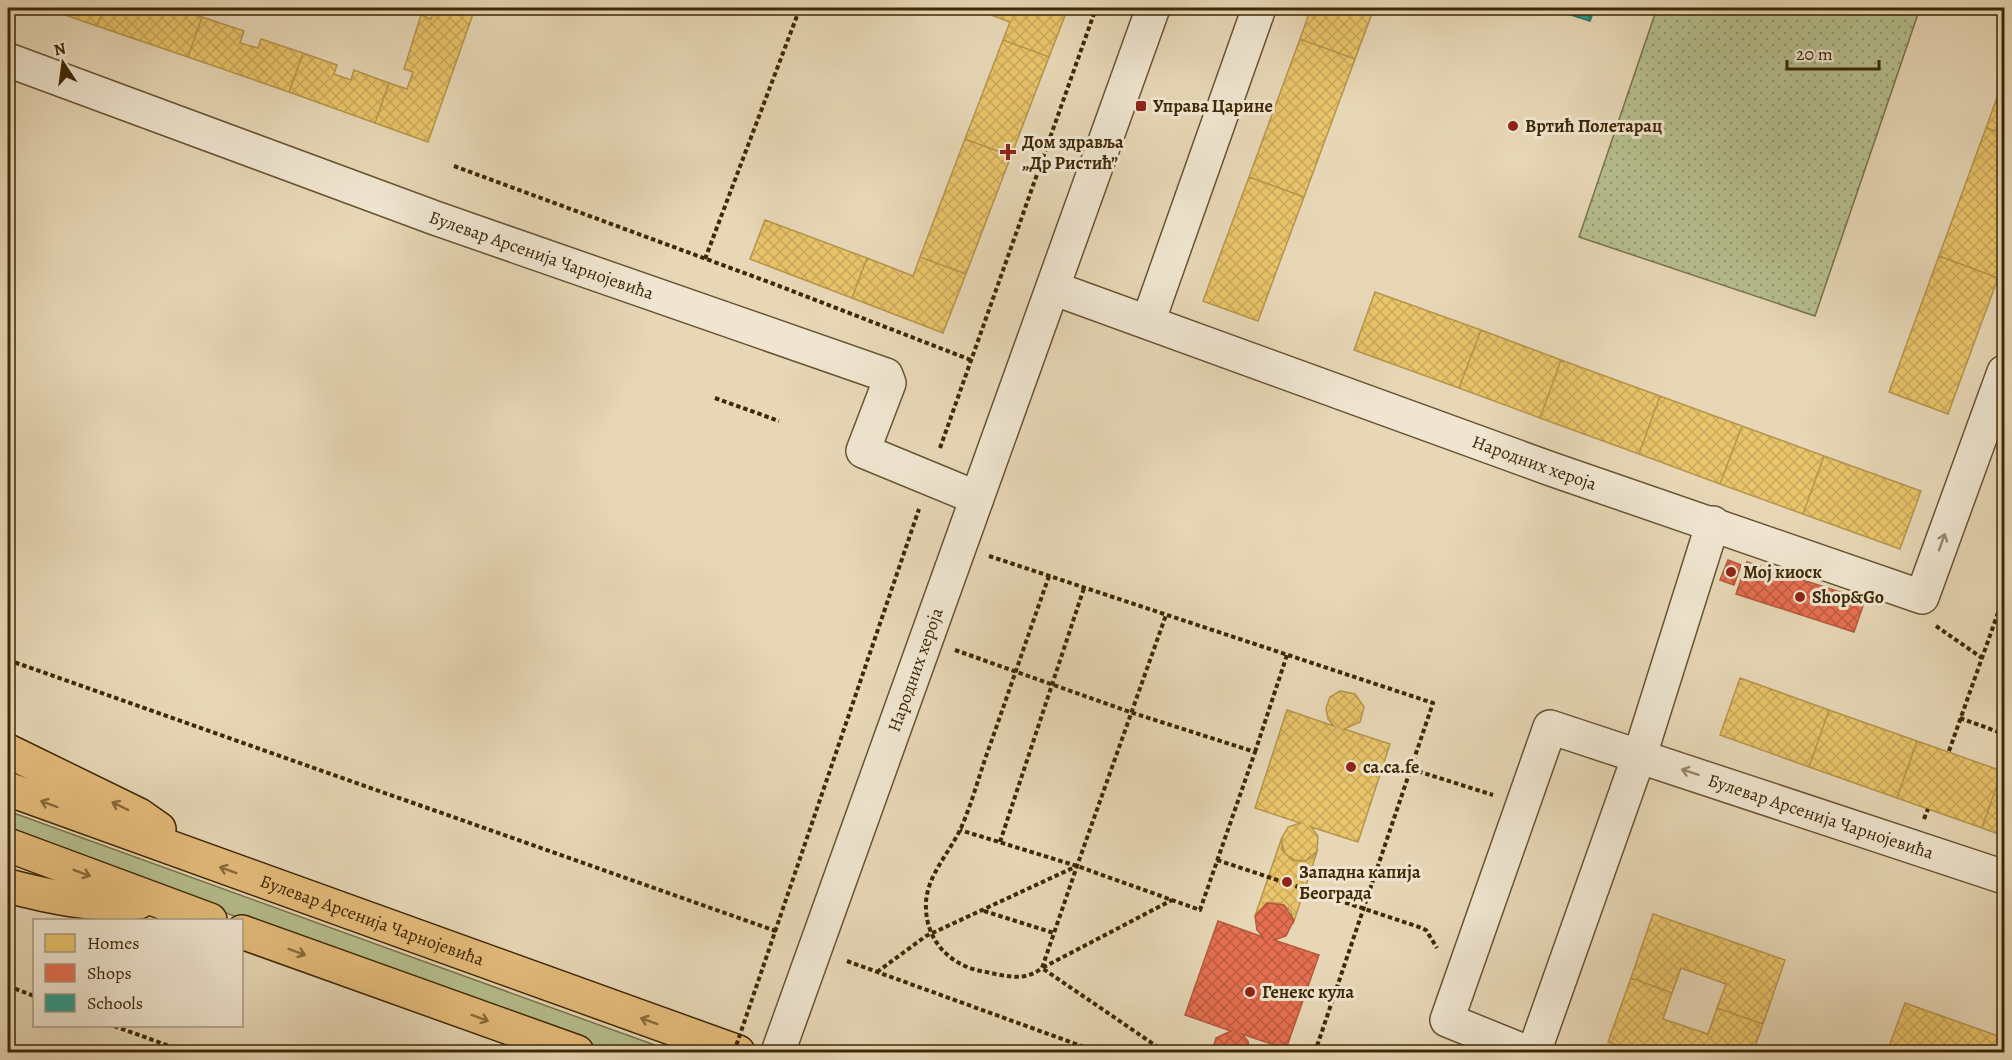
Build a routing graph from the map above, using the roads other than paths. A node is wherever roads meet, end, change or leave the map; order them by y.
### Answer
1 (1154, 8) edge
2 (1259, 8) edge
3 (8, 60) edge
4 (1053, 288) junction
5 (1148, 322) junction
6 (2004, 372) edge
7 (977, 498) junction
8 (1713, 523) junction
9 (8, 751) edge
10 (1639, 756) junction
11 (8, 789) edge
12 (8, 845) edge
13 (183, 853) junction
14 (2004, 877) edge
15 (8, 886) edge
16 (154, 900) junction
17 (205, 919) edge
18 (243, 932) edge
19 (577, 1053) edge
20 (736, 1053) edge
21 (778, 1053) edge
22 (1526, 1053) edge
23 (1534, 1053) edge

1 - 4 street, Народних хероја
2 - 5 street
3 - 7 street, Булевар Арсенија Чарнојевића
4 - 5 street, Народних хероја
4 - 7 street, Народних хероја
5 - 8 street, Народних хероја
8 -> 6 street, Народних хероја
7 - 21 street, Народних хероја
8 - 10 street
13 -> 9 highway
14 -> 10 street, Булевар Арсенија Чарнојевића
10 - 22 street, Булевар Арсенија Чарнојевића
10 - 23 street
13 -> 11 highway, Булевар Арсенија Чарнојевића
12 -> 16 highway
20 -> 13 highway, Булевар Арсенија Чарнојевића
15 - 16 highway
16 - 17 highway
18 -> 19 highway

